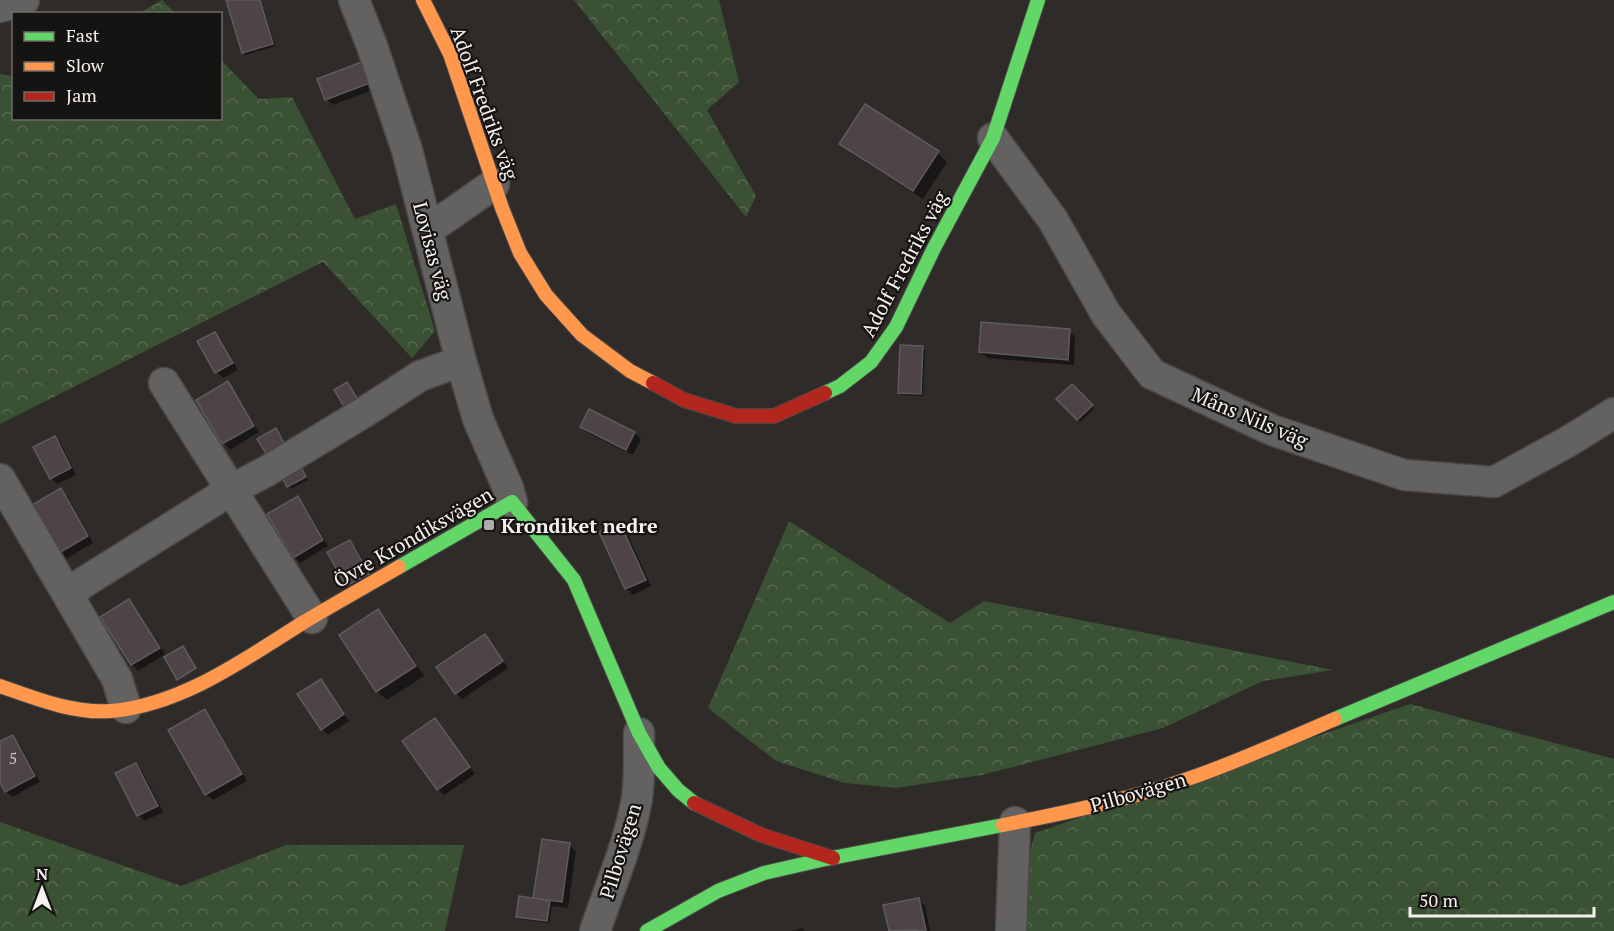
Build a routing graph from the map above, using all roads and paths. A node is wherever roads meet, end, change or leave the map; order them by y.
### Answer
1 (24, 0) edge
2 (354, 0) edge
3 (423, 0) edge
4 (1038, 0) edge
5 (0, 7) edge
6 (993, 138) junction
7 (494, 184) junction
8 (428, 230) junction
9 (461, 361) junction
10 (164, 383) dead end
11 (1614, 413) edge
12 (0, 478) edge
13 (231, 490) junction
14 (512, 502) junction
15 (67, 592) junction
16 (1614, 602) edge
17 (312, 618) junction
18 (0, 686) edge
19 (126, 708) junction
20 (639, 733) junction
21 (1016, 822) junction
22 (833, 858) junction
23 (595, 931) edge
24 (647, 931) edge
25 (1011, 931) edge

1 - 5 street
2 - 8 street, Lovisas väg
3 - 7 street, Adolf Fredriks väg
4 - 6 street, Adolf Fredriks väg
6 - 7 street, Adolf Fredriks väg
6 - 11 street, Måns Nils väg
7 - 8 street
8 - 9 street, Lovisas väg
9 - 13 street
9 - 14 street, Lovisas väg
10 - 13 street
12 - 15 street
13 - 15 street
13 - 17 street
14 - 17 street, Övre Krondiksvägen
14 - 20 street, Övre Krondiksvägen
15 - 19 street
16 - 21 street, Pilbovägen
17 - 19 street, Övre Krondiksvägen
18 - 19 street, Övre Krondiksvägen
20 - 22 street, Övre Krondiksvägen
20 - 23 street, Pilbovägen
21 - 22 street, Pilbovägen
21 - 25 street
22 - 24 street, Pilbovägen

